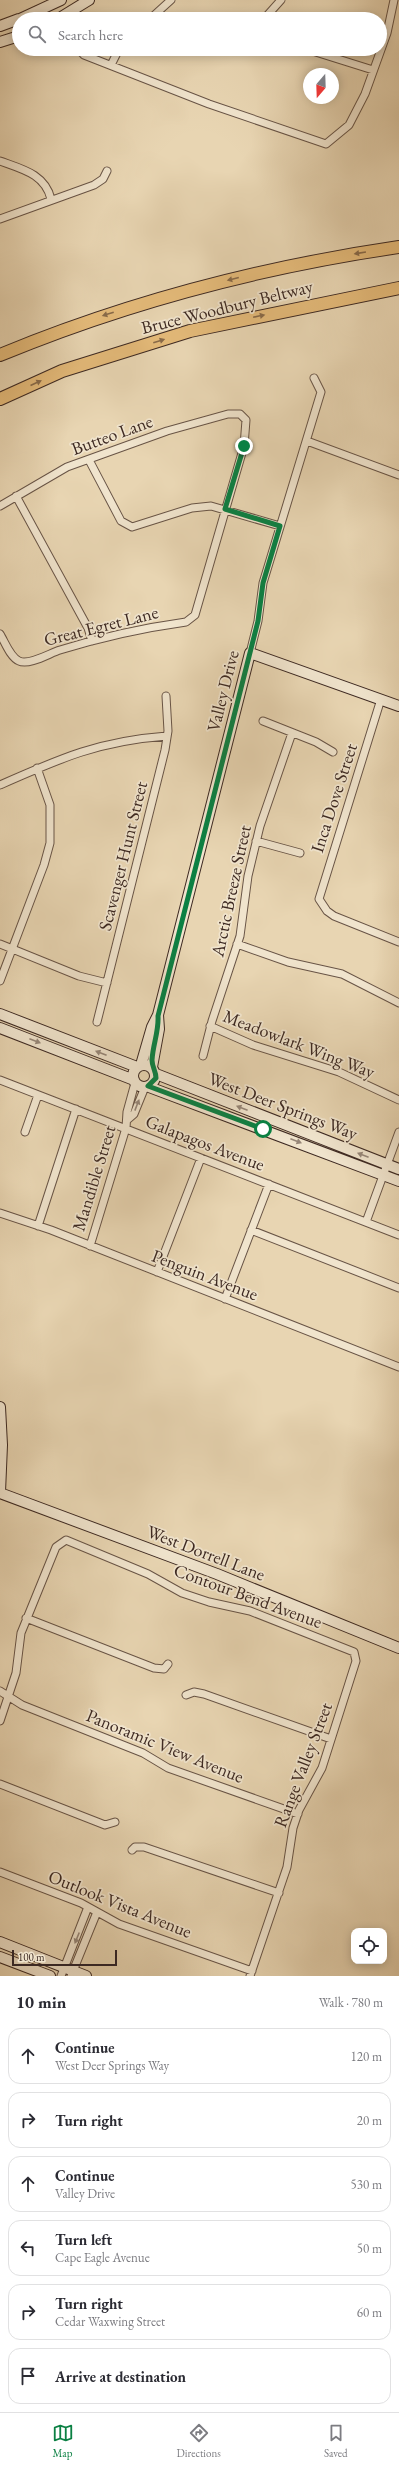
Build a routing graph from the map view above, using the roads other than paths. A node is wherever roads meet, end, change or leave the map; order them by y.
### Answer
1 (61, 0) edge
2 (89, 0) edge
3 (171, 0) edge
4 (281, 0) edge
5 (394, 0) edge
6 (162, 3) edge
7 (34, 12) edge
8 (69, 12) edge
9 (155, 12) edge
10 (270, 12) edge
11 (12, 22) edge
12 (0, 26) edge
13 (387, 33) edge
14 (12, 38) edge
15 (0, 42) edge
16 (87, 56) edge
17 (116, 56) edge
18 (328, 56) edge
19 (378, 56) edge
20 (111, 65) junction
21 (373, 70) junction
22 (0, 161) edge
23 (107, 171) dead end
24 (51, 199) junction
25 (0, 219) edge
26 (399, 247) edge
27 (399, 288) edge
28 (0, 355) edge
29 (314, 378) dead end
30 (0, 398) edge
31 (307, 441) junction
32 (88, 460) junction
33 (399, 475) edge
34 (16, 496) junction
35 (0, 506) edge
36 (225, 509) junction
37 (280, 526) junction
38 (0, 634) edge
39 (92, 641) junction
40 (250, 653) junction
41 (166, 696) dead end
42 (381, 699) junction
43 (399, 706) edge
44 (263, 722) dead end
45 (292, 733) junction
46 (167, 736) junction
47 (333, 752) dead end
48 (37, 768) junction
49 (0, 785) edge
50 (256, 841) junction
51 (300, 853) dead end
52 (399, 942) edge
53 (0, 944) edge
54 (237, 944) junction
55 (12, 949) junction
56 (0, 981) edge
57 (107, 983) junction
58 (399, 1003) edge
59 (0, 1014) edge
60 (158, 1016) junction
61 (97, 1022) dead end
62 (210, 1026) junction
63 (0, 1028) edge
64 (203, 1056) dead end
65 (139, 1066) junction
66 (154, 1071) junction
67 (0, 1080) edge
68 (134, 1082) junction
69 (147, 1087) junction
70 (38, 1095) junction
71 (399, 1100) edge
72 (76, 1109) junction
73 (127, 1120) junction
74 (126, 1128) junction
75 (25, 1132) dead end
76 (399, 1132) edge
77 (201, 1158) junction
78 (399, 1169) edge
79 (386, 1170) junction
80 (399, 1181) edge
81 (269, 1184) junction
82 (0, 1213) edge
83 (366, 1222) junction
84 (38, 1226) junction
85 (252, 1230) junction
86 (399, 1235) edge
87 (90, 1246) junction
88 (157, 1272) junction
89 (399, 1288) edge
90 (225, 1299) junction
91 (399, 1367) edge
92 (0, 1407) edge
93 (0, 1492) edge
94 (26, 1618) junction
95 (399, 1648) edge
96 (357, 1656) joint
97 (168, 1664) dead end
98 (0, 1691) edge
99 (186, 1695) dead end
100 (5, 1700) edge
101 (0, 1721) edge
102 (331, 1739) junction
103 (0, 1784) edge
104 (298, 1814) junction
105 (114, 1822) dead end
106 (132, 1850) dead end
107 (0, 1872) edge
108 (279, 1893) junction
109 (88, 1907) junction
110 (97, 1912) junction
111 (0, 1942) edge
112 (0, 1957) edge
113 (68, 1973) edge
114 (251, 1974) edge
115 (50, 1976) edge
116 (86, 1976) edge

1 - 7 main road
2 - 8 main road
3 - 6 street
4 - 10 street
5 - 13 street
6 - 9 street
11 - 12 main road
14 - 15 main road
16 - 20 street
17 - 20 street
18 - 21 street
19 - 21 street
20 - 21 street
22 - 24 street
23 - 24 street
24 - 25 street
26 -> 28 highway, Bruce Woodbury Beltway
30 -> 27 highway, Bruce Woodbury Beltway
29 - 31 street, Valley Drive
31 - 33 street
31 - 37 street, Valley Drive
32 - 34 street, Butteo Lane
32 - 36 street
32 - 36 street, Butteo Lane
34 - 35 street, Butteo Lane
34 - 39 street
36 - 37 street
36 - 39 street, Great Egret Lane
37 - 40 street, Valley Drive
38 - 39 street, Great Egret Lane
40 - 42 main road
40 - 60 main road, Valley Drive
41 - 46 street, Scavenger Hunt Street
42 - 43 main road
42 - 52 street, Inca Dove Street
44 - 45 street
45 - 47 street
45 - 50 street, Arctic Breeze Street
46 - 48 street
46 - 57 street, Scavenger Hunt Street
48 - 49 street
48 - 55 street
50 - 51 street
50 - 54 street, Arctic Breeze Street
53 - 55 street
54 - 58 street
54 - 62 street, Arctic Breeze Street
55 - 56 street
55 - 57 street
57 - 61 street, Scavenger Hunt Street
65 -> 59 main road
60 - 65 main road, Valley Drive
60 - 66 main road, Valley Drive
62 - 64 street, Arctic Breeze Street
62 - 71 street, Meadowlark Wing Way
63 -> 68 main road
65 - 66 main road
65 - 68 main road
66 - 69 main road
79 -> 66 main road, West Deer Springs Way
67 - 70 street, Galapagos Avenue
68 - 69 main road
68 - 73 street, Mandible Street
73 -> 69 street, Mandible Street
69 -> 79 main road, West Deer Springs Way
70 - 72 street, Galapagos Avenue
70 - 75 street
72 - 74 street, Galapagos Avenue
72 - 84 street
73 - 74 street, Mandible Street
74 - 77 street, Galapagos Avenue
74 - 87 street, Mandible Street
76 - 79 street
77 - 81 street, Galapagos Avenue
77 - 88 street
78 - 79 main road, West Deer Springs Way
79 - 80 main road, West Deer Springs Way
79 - 83 street
81 - 83 street, Galapagos Avenue
81 - 85 street
82 - 84 street, Penguin Avenue
83 - 86 street, Galapagos Avenue
84 - 87 street, Penguin Avenue
85 - 89 street
85 - 90 street
87 - 88 street, Penguin Avenue
88 - 90 street, Penguin Avenue
90 - 91 street, Penguin Avenue
92 - 93 main road
93 - 95 main road, West Dorrell Lane
94 - 96 street, Contour Bend Avenue
94 - 97 street
94 - 100 street
96 - 102 street, Range Valley Street
98 - 100 street, Panoramic View Avenue
99 - 102 street
100 - 101 street
100 - 104 street, Panoramic View Avenue
102 - 104 street, Range Valley Street
103 - 105 street
104 - 108 street, Range Valley Street
106 - 108 street
107 - 109 street, Outlook Vista Avenue
108 - 114 street, Range Valley Street
109 - 110 street, Outlook Vista Avenue
109 -> 113 street
110 - 113 street
110 - 114 street, Outlook Vista Avenue
111 - 113 main road
112 - 115 main road
113 - 116 main road

